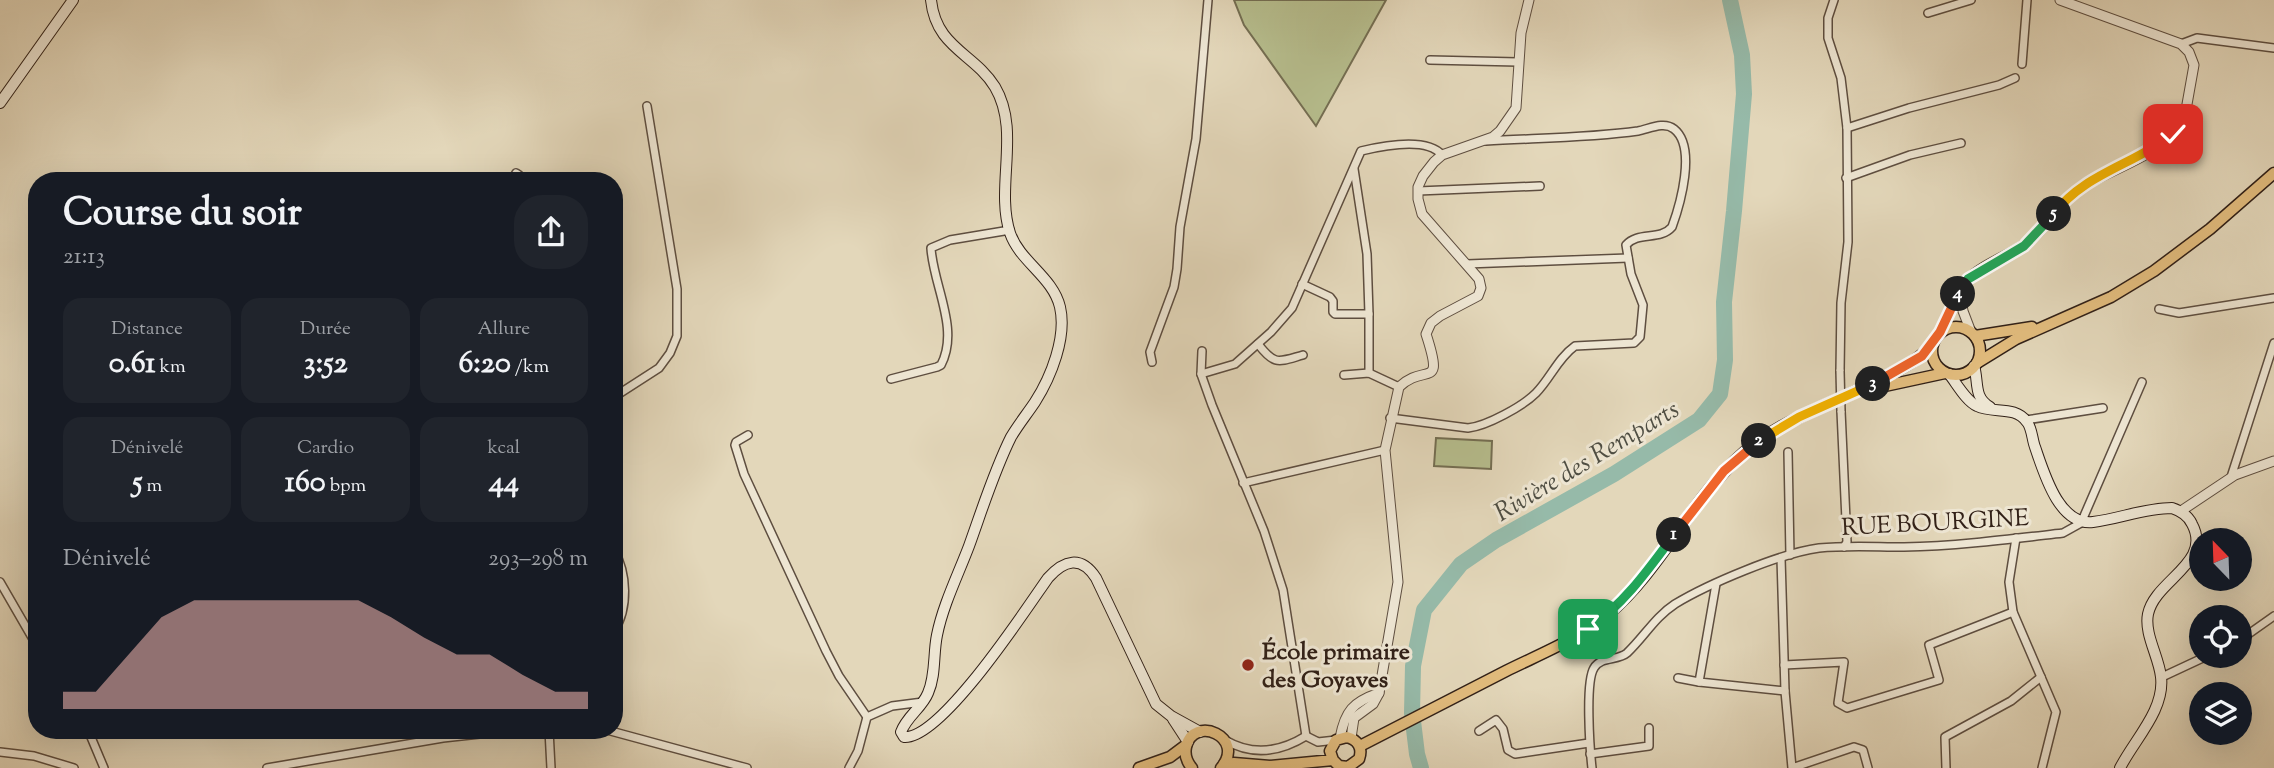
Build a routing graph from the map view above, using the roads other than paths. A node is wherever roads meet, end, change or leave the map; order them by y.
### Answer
1 (73, 0) edge
2 (931, 0) edge
3 (1208, 0) edge
4 (1529, 0) edge
5 (1834, 0) edge
6 (1971, 0) edge
7 (2027, 0) edge
8 (2060, 0) edge
9 (1928, 13) dead end
10 (2181, 44) junction
11 (2274, 48) edge
12 (1430, 60) dead end
13 (1518, 62) junction
14 (2022, 64) dead end
15 (2015, 78) dead end
16 (0, 103) edge
17 (647, 106) dead end
18 (1847, 128) junction
19 (1485, 141) junction
20 (1961, 143) dead end
21 (1442, 155) junction
22 (1353, 166) junction
23 (2274, 173) edge
24 (1846, 177) junction
25 (1539, 186) dead end
26 (1418, 191) junction
27 (1010, 230) junction
28 (1628, 258) junction
29 (1467, 264) junction
30 (1302, 284) junction
31 (1960, 289) junction
32 (2274, 298) edge
33 (2158, 309) dead end
34 (1369, 314) junction
35 (2056, 322) junction
36 (1940, 332) junction
37 (1973, 334) junction
38 (2274, 343) edge
39 (1258, 344) junction
40 (1932, 345) junction
41 (1202, 351) dead end
42 (1304, 355) dead end
43 (1152, 362) dead end
44 (1975, 365) junction
45 (1369, 373) junction
46 (1202, 374) junction
47 (1947, 374) junction
48 (1344, 375) dead end
49 (891, 379) dead end
50 (2142, 382) dead end
51 (1399, 387) junction
52 (623, 391) edge
53 (1858, 392) junction
54 (2103, 408) dead end
55 (1993, 409) junction
56 (1390, 418) junction
57 (2026, 420) junction
58 (748, 435) dead end
59 (1385, 450) junction
60 (1788, 452) dead end
61 (2274, 461) edge
62 (2230, 477) junction
63 (1244, 483) junction
64 (2181, 510) junction
65 (2081, 523) junction
66 (2015, 538) junction
67 (1844, 547) junction
68 (1790, 555) junction
69 (1781, 558) junction
70 (623, 572) edge
71 (0, 582) edge
72 (1716, 584) junction
73 (623, 608) edge
74 (2013, 612) junction
75 (2274, 616) edge
76 (28, 630) edge
77 (2252, 632) edge
78 (2189, 664) edge
79 (1784, 665) junction
80 (2042, 677) junction
81 (2162, 677) junction
82 (1678, 678) dead end
83 (1699, 682) junction
84 (1785, 691) junction
85 (924, 702) junction
86 (1171, 716) junction
87 (867, 717) junction
88 (1649, 728) dead end
89 (1200, 732) junction
90 (1479, 732) dead end
91 (623, 734) edge
92 (1306, 736) junction
93 (92, 739) edge
94 (438, 739) edge
95 (549, 739) edge
96 (1225, 741) junction
97 (1187, 743) junction
98 (1589, 743) junction
99 (1338, 745) junction
100 (1360, 750) junction
101 (0, 752) edge
102 (1590, 754) junction
103 (1247, 763) junction
104 (310, 765) edge
105 (1222, 766) edge
106 (74, 768) edge
107 (104, 768) edge
108 (267, 768) edge
109 (551, 768) edge
110 (747, 768) edge
111 (849, 768) edge
112 (1139, 768) edge
113 (1192, 768) edge
114 (1349, 768) edge
115 (1364, 768) edge
116 (1592, 768) edge
117 (1868, 768) edge
118 (1946, 768) edge
119 (2042, 768) edge
120 (2120, 768) edge

1 - 16 main road
2 - 27 main road
3 - 43 street
4 - 13 street
5 - 18 street
6 - 9 street
7 - 14 street
8 - 10 street
10 - 11 street
10 - 31 street
12 - 13 street
13 - 19 street
15 - 18 street
17 - 52 street
18 - 24 street
19 - 21 street
19 - 28 street
20 - 24 street
21 - 22 street
21 - 26 street
22 - 30 street
22 - 34 street
23 - 35 main road
24 - 67 street, bridge
25 - 26 street
26 - 29 street
27 - 49 street
27 - 85 main road
28 - 29 street
28 - 56 street
29 - 51 street
30 - 34 street
30 - 39 street
31 - 36 street
31 - 37 street
32 - 33 street
34 - 45 street
35 - 37 main road
35 - 44 main road
36 - 37 main road
36 - 40 main road
37 - 44 main road
38 - 62 street
39 - 42 street
39 - 46 street
40 - 47 main road
40 - 53 main road
41 - 46 street
44 - 47 main road
44 - 55 main road
45 - 48 street
45 - 51 street
46 - 63 street
47 - 53 main road
47 - 55 main road
50 - 65 street
51 - 56 street
53 - 100 main road
54 - 57 street
55 - 57 main road
56 - 59 street
57 - 65 main road
58 - 87 street
59 - 63 street
59 - 99 street
60 - 68 street
61 - 62 street
62 - 64 street
63 - 92 street
64 - 65 main road
64 - 81 main road
65 - 66 street, RUE BOURGINE
66 - 67 street, RUE BOURGINE
66 - 74 street
67 - 68 street, RUE BOURGINE
68 - 69 street, RUE BOURGINE
69 - 72 street, RUE BOURGINE
69 - 79 street
70 - 73 street
71 - 76 street
72 - 83 street
72 - 98 street, RUE BOURGINE
74 - 79 street
74 - 80 street
75 - 77 street
78 - 81 street
79 - 84 street
80 - 118 street
80 - 119 street
81 - 120 main road
82 - 83 street
83 - 84 street
84 - 117 street
85 - 86 main road
85 - 87 street
86 - 89 main road
86 - 97 main road
87 - 111 street
88 - 102 street
89 - 96 main road
89 - 97 main road
90 - 98 street
91 - 110 street
92 - 96 street
92 - 99 street
93 - 107 street
94 - 104 street
95 - 109 street
96 - 103 main road
96 - 105 main road
97 - 112 main road
97 - 113 main road
98 - 102 street, RUE BOURGINE
99 - 100 main road
99 - 103 main road
99 - 114 main road
100 - 114 main road
100 - 115 main road
101 - 106 street
102 - 116 street, RUE BOURGINE
103 - 105 main road
104 - 108 street

